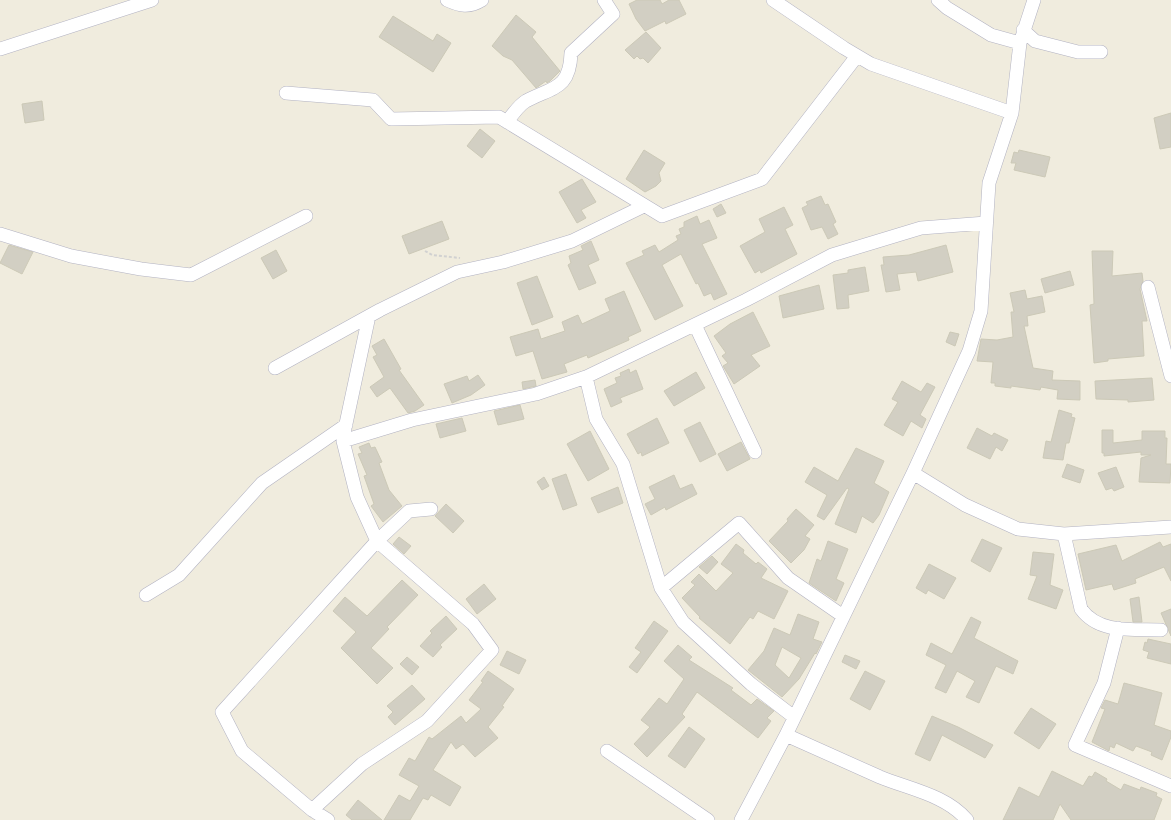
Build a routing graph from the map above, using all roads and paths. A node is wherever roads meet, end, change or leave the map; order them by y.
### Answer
1 (152, 0) edge
2 (447, 0) edge
3 (482, 0) edge
4 (604, 0) edge
5 (773, 0) edge
6 (938, 0) edge
7 (1034, 0) edge
8 (1023, 30) junction
9 (1020, 43) junction
10 (0, 49) edge
11 (1101, 52) dead end
12 (857, 56) junction
13 (286, 93) dead end
14 (1012, 113) junction
15 (507, 122) junction
16 (644, 206) junction
17 (306, 216) dead end
18 (986, 223) junction
19 (0, 234) edge
20 (425, 251) dead end
21 (466, 258) dead end
22 (1148, 287) dead end
23 (369, 316) junction
24 (695, 325) junction
25 (275, 368) dead end
26 (1171, 376) edge
27 (586, 377) junction
28 (346, 425) junction
29 (343, 441) junction
30 (754, 452) dead end
31 (913, 473) junction
32 (431, 510) dead end
33 (1171, 527) edge
34 (1064, 534) junction
35 (377, 542) junction
36 (661, 588) junction
37 (146, 595) dead end
38 (843, 616) junction
39 (1118, 628) junction
40 (1161, 630) dead end
41 (794, 717) junction
42 (786, 735) junction
43 (606, 751) dead end
44 (1171, 786) edge
45 (312, 810) junction
46 (968, 819) edge
47 (328, 820) edge
48 (708, 820) edge
49 (741, 820) edge

1 - 10 street
2 - 3 street
4 - 15 street
5 - 12 street
6 - 9 street
7 - 8 street
8 - 9 street
8 - 11 street
9 - 14 street
12 - 14 street
12 - 16 street
13 - 15 street
14 - 18 street
15 - 16 street
16 - 23 street
17 - 19 street
18 - 24 street
18 - 31 street
20 - 21 path
22 - 26 street
23 - 25 street
23 - 28 street
24 - 27 street
24 - 30 street
27 - 29 street
27 - 36 street
28 - 29 street
28 - 37 street
29 - 35 street
31 - 34 street
31 - 38 street
32 - 35 street
33 - 34 street
34 - 39 street
35 - 45 street
35 - 45 street
36 - 38 street
36 - 41 street
38 - 41 street
39 - 40 street
39 - 44 street
41 - 42 street
42 - 46 street
42 - 49 street
43 - 48 street
45 - 47 street

